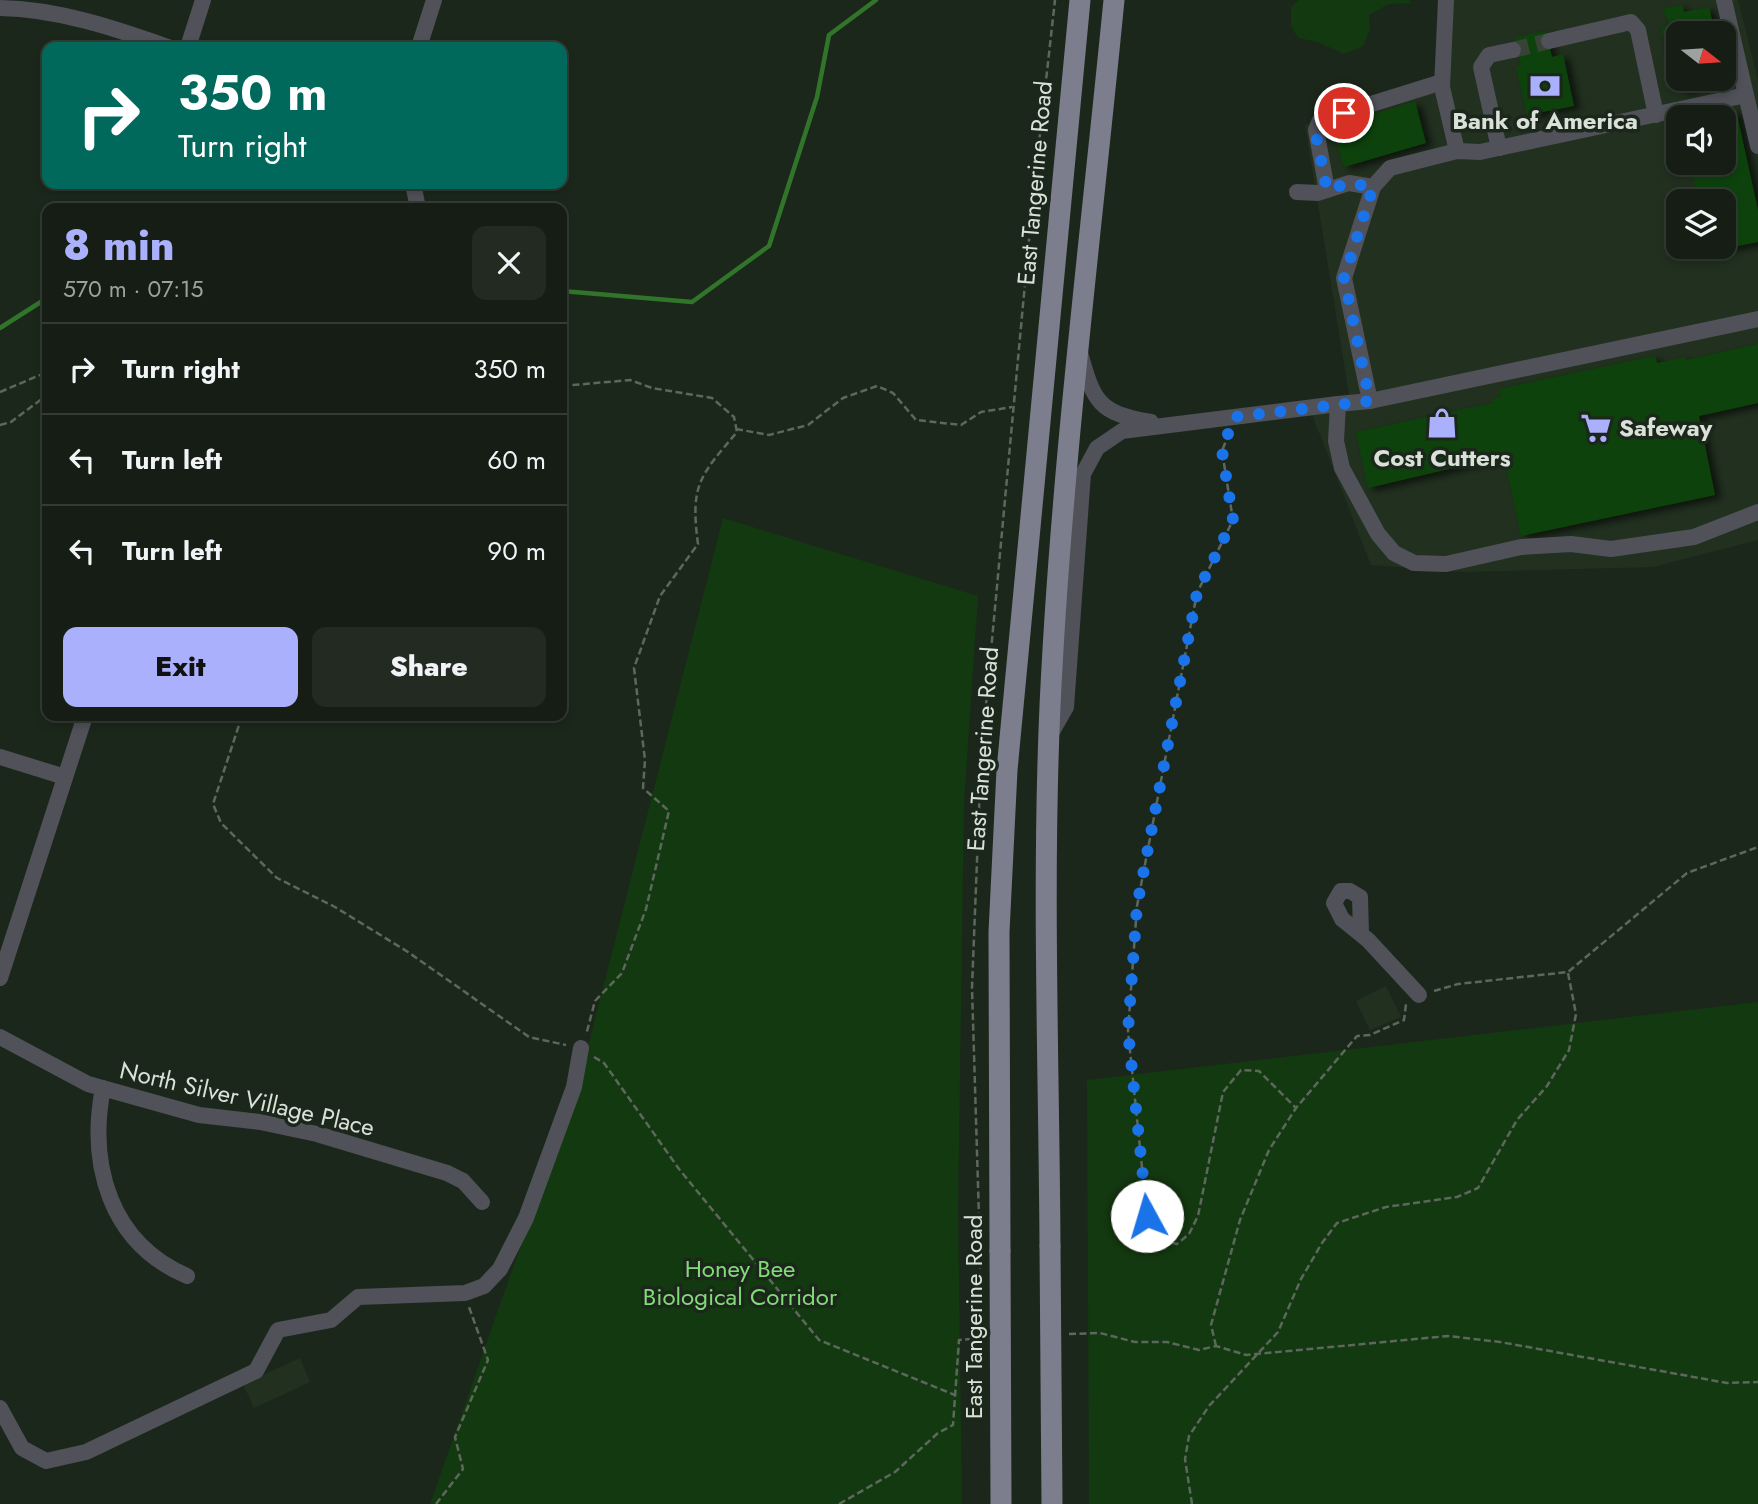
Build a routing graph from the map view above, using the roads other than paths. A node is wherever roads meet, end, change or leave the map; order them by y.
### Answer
1 (204, 0) edge
2 (434, 0) edge
3 (1080, 0) edge
4 (1114, 0) edge
5 (1446, 0) edge
6 (1724, 0) edge
7 (0, 8) edge
8 (1549, 41) tunnel mouth
9 (153, 42) edge
10 (190, 42) edge
11 (421, 42) edge
12 (1513, 50) tunnel mouth
13 (1442, 82) junction
14 (1746, 95) junction
15 (1656, 115) junction
16 (1758, 146) edge
17 (1499, 148) junction
18 (1457, 151) junction
19 (1373, 187) junction
20 (1327, 190) junction
21 (1297, 192) dead end
22 (1758, 319) edge
23 (1079, 351) junction
24 (1370, 401) junction
25 (1338, 404) junction
26 (1168, 425) junction
27 (1758, 512) edge
28 (83, 721) edge
29 (1049, 735) junction
30 (0, 757) edge
31 (65, 777) junction
32 (1361, 934) dead end
33 (0, 978) edge
34 (1419, 995) road end
35 (0, 1037) edge
36 (582, 1048) road end
37 (103, 1088) junction
38 (482, 1202) dead end
39 (187, 1276) dead end
40 (0, 1408) edge
41 (1001, 1504) edge
42 (1052, 1504) edge

1 - 10 street
2 - 11 street
3 - 41 main road, East Tangerine Road, bridge
4 - 23 main road
5 - 13 street
6 - 14 street
7 - 9 street
8 - 15 street
12 - 17 street
13 - 18 street
13 - 20 street
14 - 15 street
14 - 16 street
15 - 17 street
17 - 18 street
18 - 19 street
19 - 20 street
19 - 24 street
20 - 21 street
22 - 24 street
23 - 26 street
23 - 29 main road
24 - 25 street
25 - 26 street
25 - 27 street
26 - 29 street
28 - 31 street
29 - 42 main road, bridge
30 - 31 street
31 - 33 street
32 - 34 street
35 - 37 street, North Silver Village Place
36 - 40 street
37 - 38 street, North Silver Village Place
37 - 39 street

